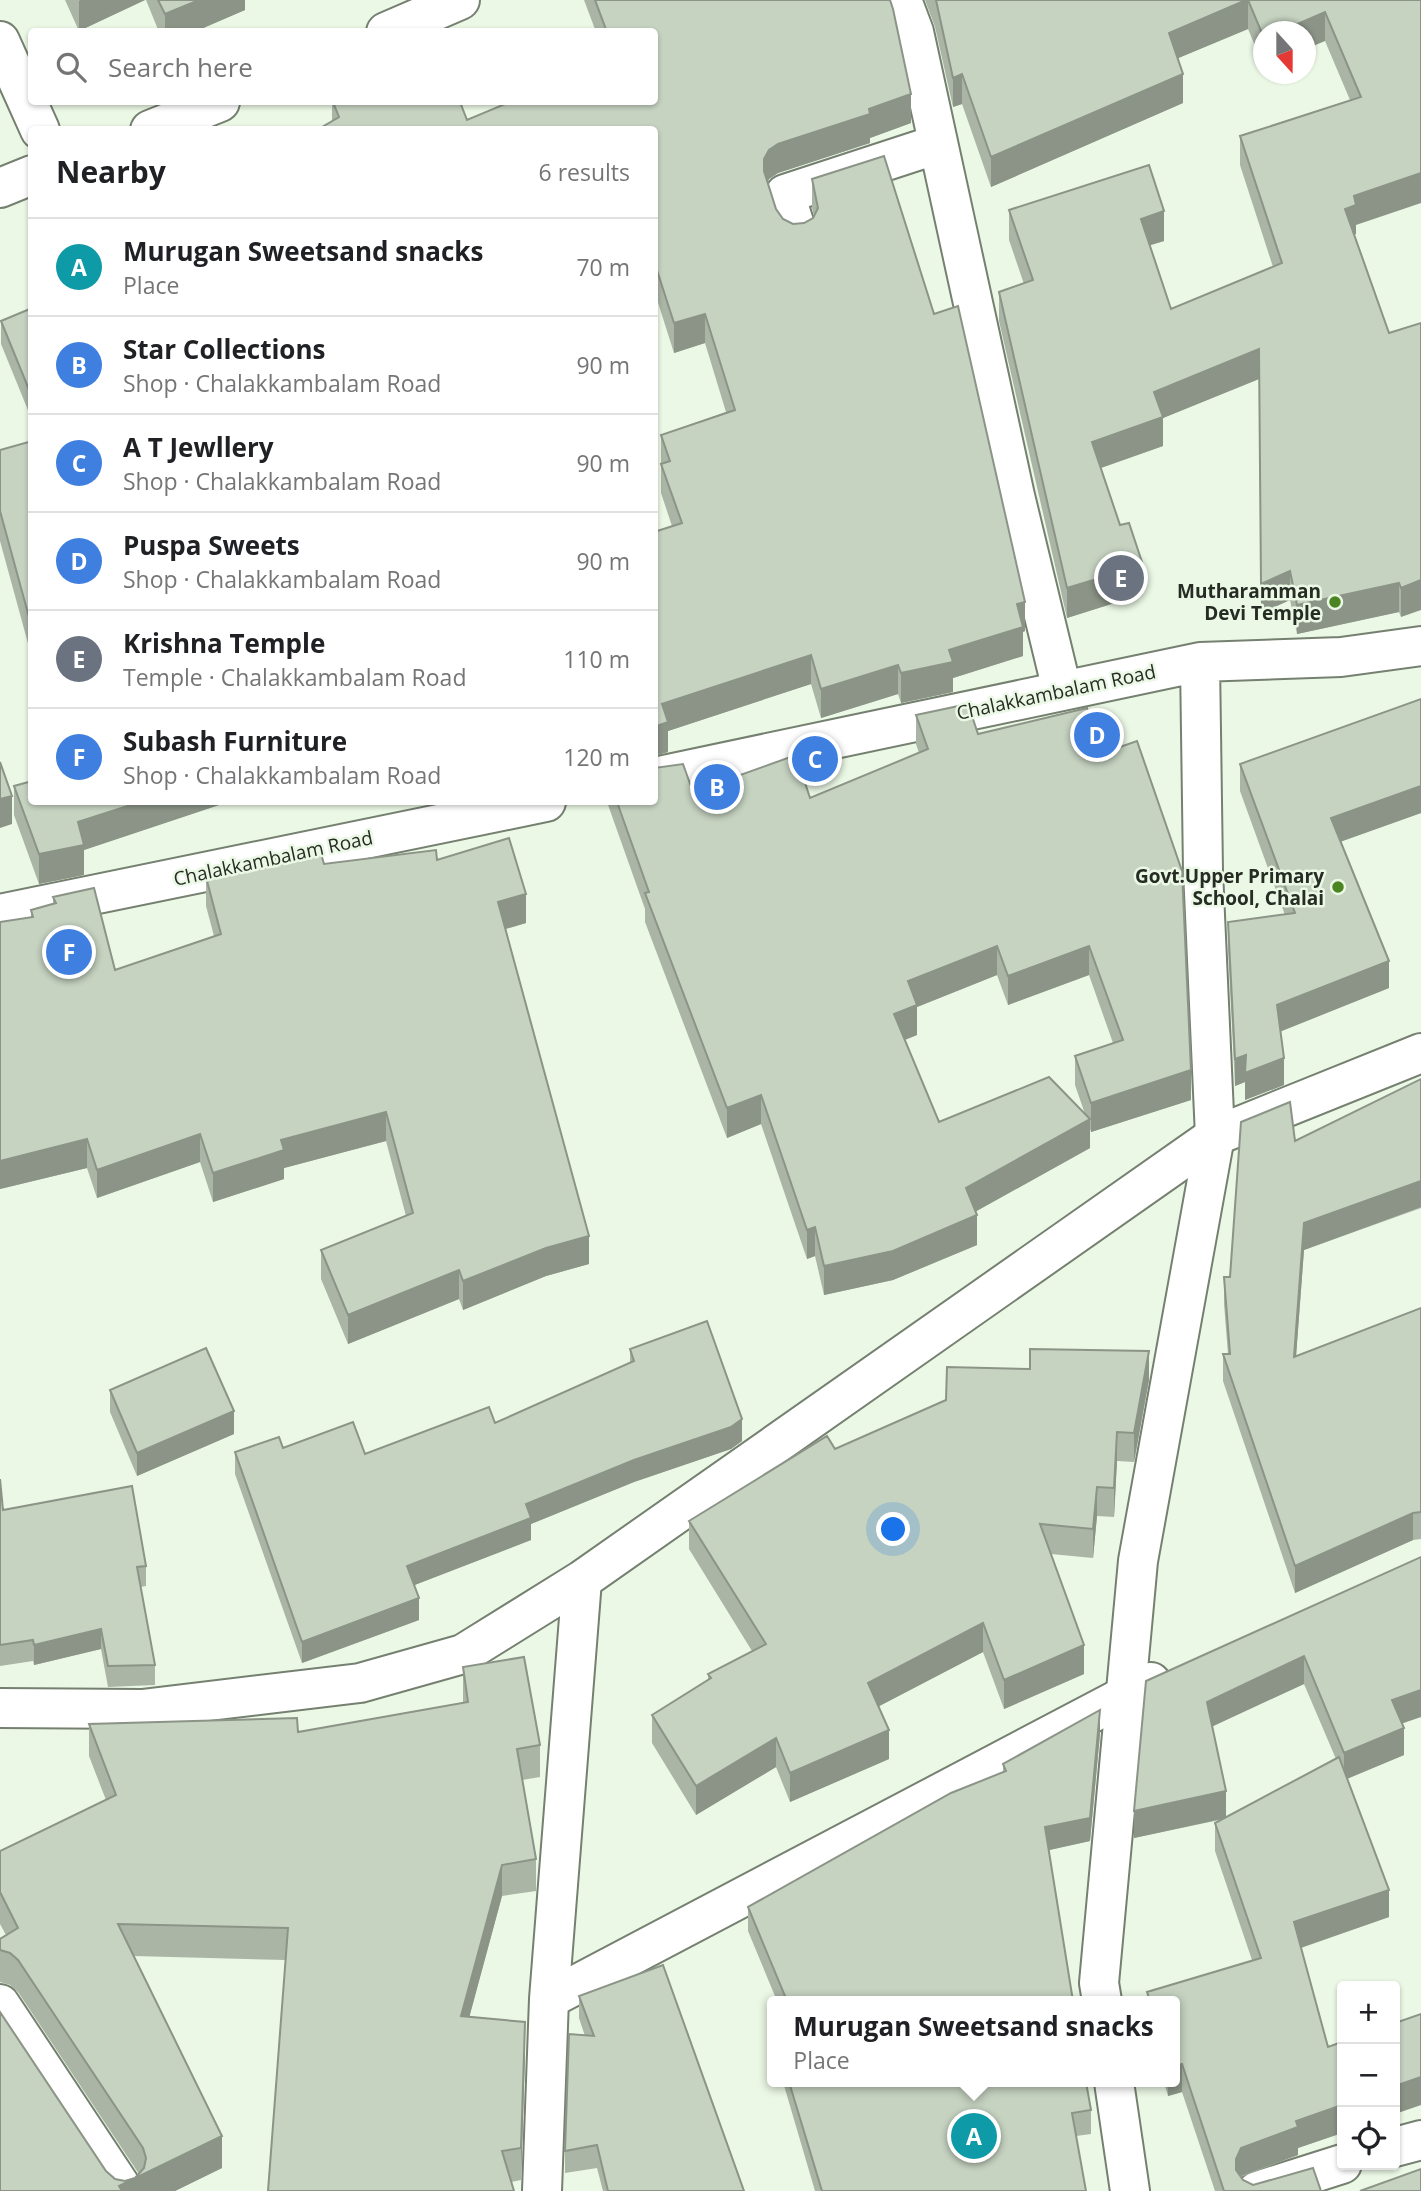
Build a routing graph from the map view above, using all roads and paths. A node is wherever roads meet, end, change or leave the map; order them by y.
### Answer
1 (460, 0) edge
2 (902, 0) edge
3 (395, 28) edge
4 (0, 41) edge
5 (28, 103) edge
6 (29, 105) edge
7 (204, 115) edge
8 (38, 126) edge
9 (164, 126) edge
10 (938, 144) junction
11 (28, 177) edge
12 (0, 188) edge
13 (797, 232) edge
14 (1421, 646) edge
15 (1200, 662) junction
16 (1062, 690) junction
17 (658, 776) edge
18 (515, 805) edge
19 (454, 811) edge
20 (0, 914) edge
21 (1421, 1053) edge
22 (1215, 1136) junction
23 (583, 1580) junction
24 (1188, 1665) edge
25 (1127, 1693) junction
26 (0, 1708) edge
27 (1101, 1996) edge
28 (549, 1999) junction
29 (0, 2004) edge
30 (1115, 2087) edge
31 (1421, 2140) edge
32 (1400, 2146) edge
33 (1337, 2166) edge
34 (124, 2191) edge
35 (542, 2191) edge
36 (1130, 2191) edge
37 (1257, 2191) edge

1 - 3 street
2 - 10 street
4 - 5 street
6 - 8 street
7 - 9 street
10 - 13 street
10 - 16 street
11 - 12 street
14 - 15 street, Chalakkambalam Road
15 - 16 street, Chalakkambalam Road
15 - 22 street
16 - 17 street, Chalakkambalam Road
18 - 19 street, Chalakkambalam Road
19 - 20 street, Chalakkambalam Road
21 - 22 street
22 - 23 street
22 - 25 street
23 - 26 street
23 - 28 street
24 - 25 street
25 - 27 street
25 - 28 street
28 - 35 street
29 - 34 street
30 - 36 street
31 - 32 street
33 - 37 street

